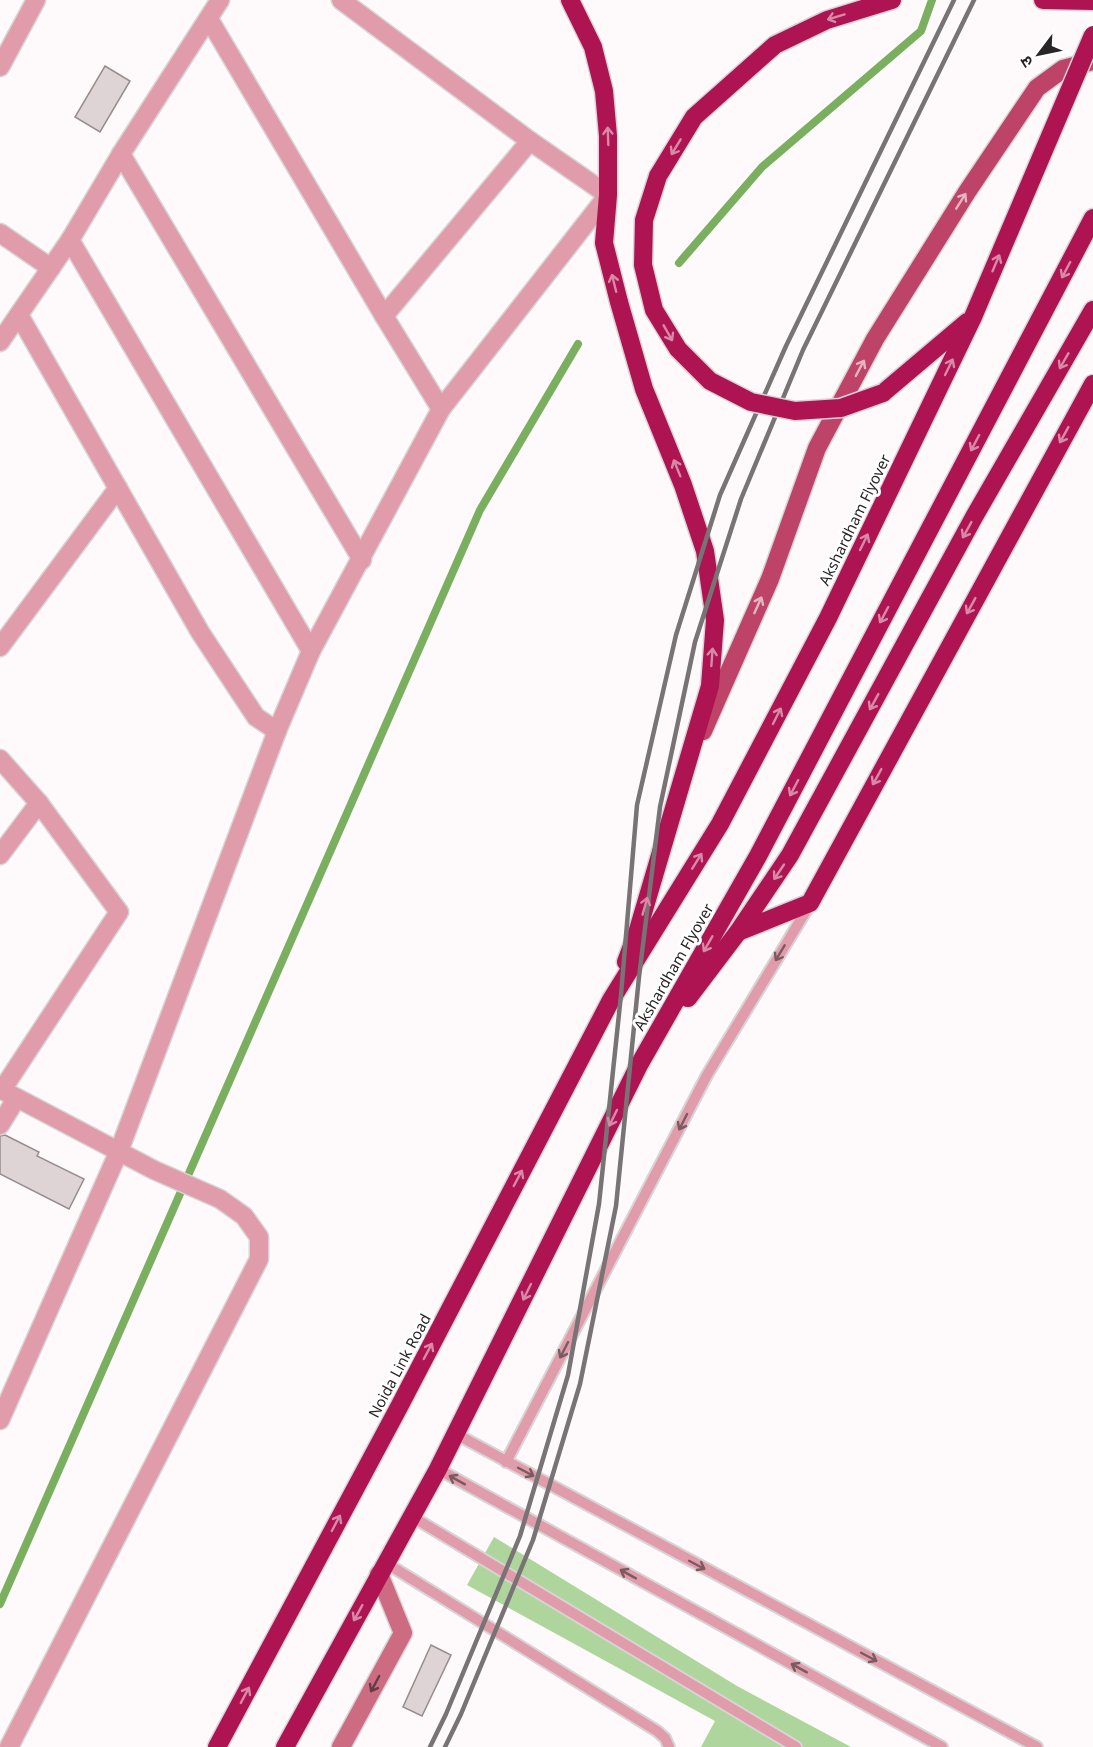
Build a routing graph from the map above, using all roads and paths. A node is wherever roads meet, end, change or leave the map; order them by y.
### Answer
1 (36, 0) edge
2 (220, 0) edge
3 (341, 0) edge
4 (570, 0) edge
5 (892, 0) edge
6 (1043, 0) edge
7 (1093, 2) edge
8 (209, 19) junction
9 (1093, 35) edge
10 (1093, 61) edge
11 (0, 67) edge
12 (530, 141) junction
13 (122, 154) junction
14 (608, 195) junction
15 (1093, 218) edge
16 (0, 233) edge
17 (70, 240) junction
18 (51, 268) junction
19 (1093, 310) edge
20 (19, 315) junction
21 (384, 316) junction
22 (974, 317) junction
23 (0, 342) edge
24 (1093, 384) edge
25 (441, 409) junction
26 (118, 488) junction
27 (362, 560) junction
28 (0, 647) edge
29 (311, 651) junction
30 (277, 731) junction
31 (0, 759) edge
32 (684, 773) junction
33 (39, 803) junction
34 (0, 855) edge
35 (810, 903) junction
36 (738, 932) junction
37 (611, 1000) junction
38 (639, 1065) junction
39 (6, 1093) edge
40 (0, 1125) edge
41 (119, 1151) junction
42 (0, 1420) edge
43 (456, 1434) junction
44 (506, 1462) junction
45 (438, 1469) junction
46 (411, 1516) junction
47 (382, 1568) junction
48 (9, 1747) edge
49 (217, 1747) edge
50 (285, 1747) edge
51 (341, 1747) edge
52 (669, 1747) edge
53 (796, 1747) edge
54 (942, 1747) edge
55 (1037, 1747) edge

1 - 11 street
2 - 8 street
3 - 12 street
14 -> 4 highway
5 -> 22 highway, bridge
6 - 7 highway
8 - 13 street
8 - 21 street
22 -> 9 highway, Akshardham Flyover, bridge
32 -> 10 main road
12 - 14 street
12 - 21 street
13 - 17 street
13 - 27 street
14 - 25 street
32 -> 14 highway
15 -> 38 highway, Akshardham Flyover
16 - 18 street
17 - 18 street
17 - 29 street
18 - 20 street
19 -> 36 highway
20 - 23 street
20 - 26 street
21 - 25 street
37 -> 22 highway, Akshardham Flyover
24 -> 35 highway
25 - 27 street
26 - 28 street
26 - 30 street
27 - 29 street
29 - 30 street
30 - 41 street
31 - 33 street
37 -> 32 highway
33 - 34 street
33 - 39 street
35 - 36 highway
35 -> 44 lane
36 - 38 highway
49 -> 37 highway, Noida Link Road
38 -> 43 highway
39 - 40 street
39 - 41 street
41 - 42 street
41 - 48 street
43 - 44 lane
43 - 45 highway
44 -> 55 lane
45 - 46 highway
54 -> 45 lane
46 - 47 highway
46 - 53 lane
47 -> 50 highway
47 -> 51 street
47 - 52 lane

